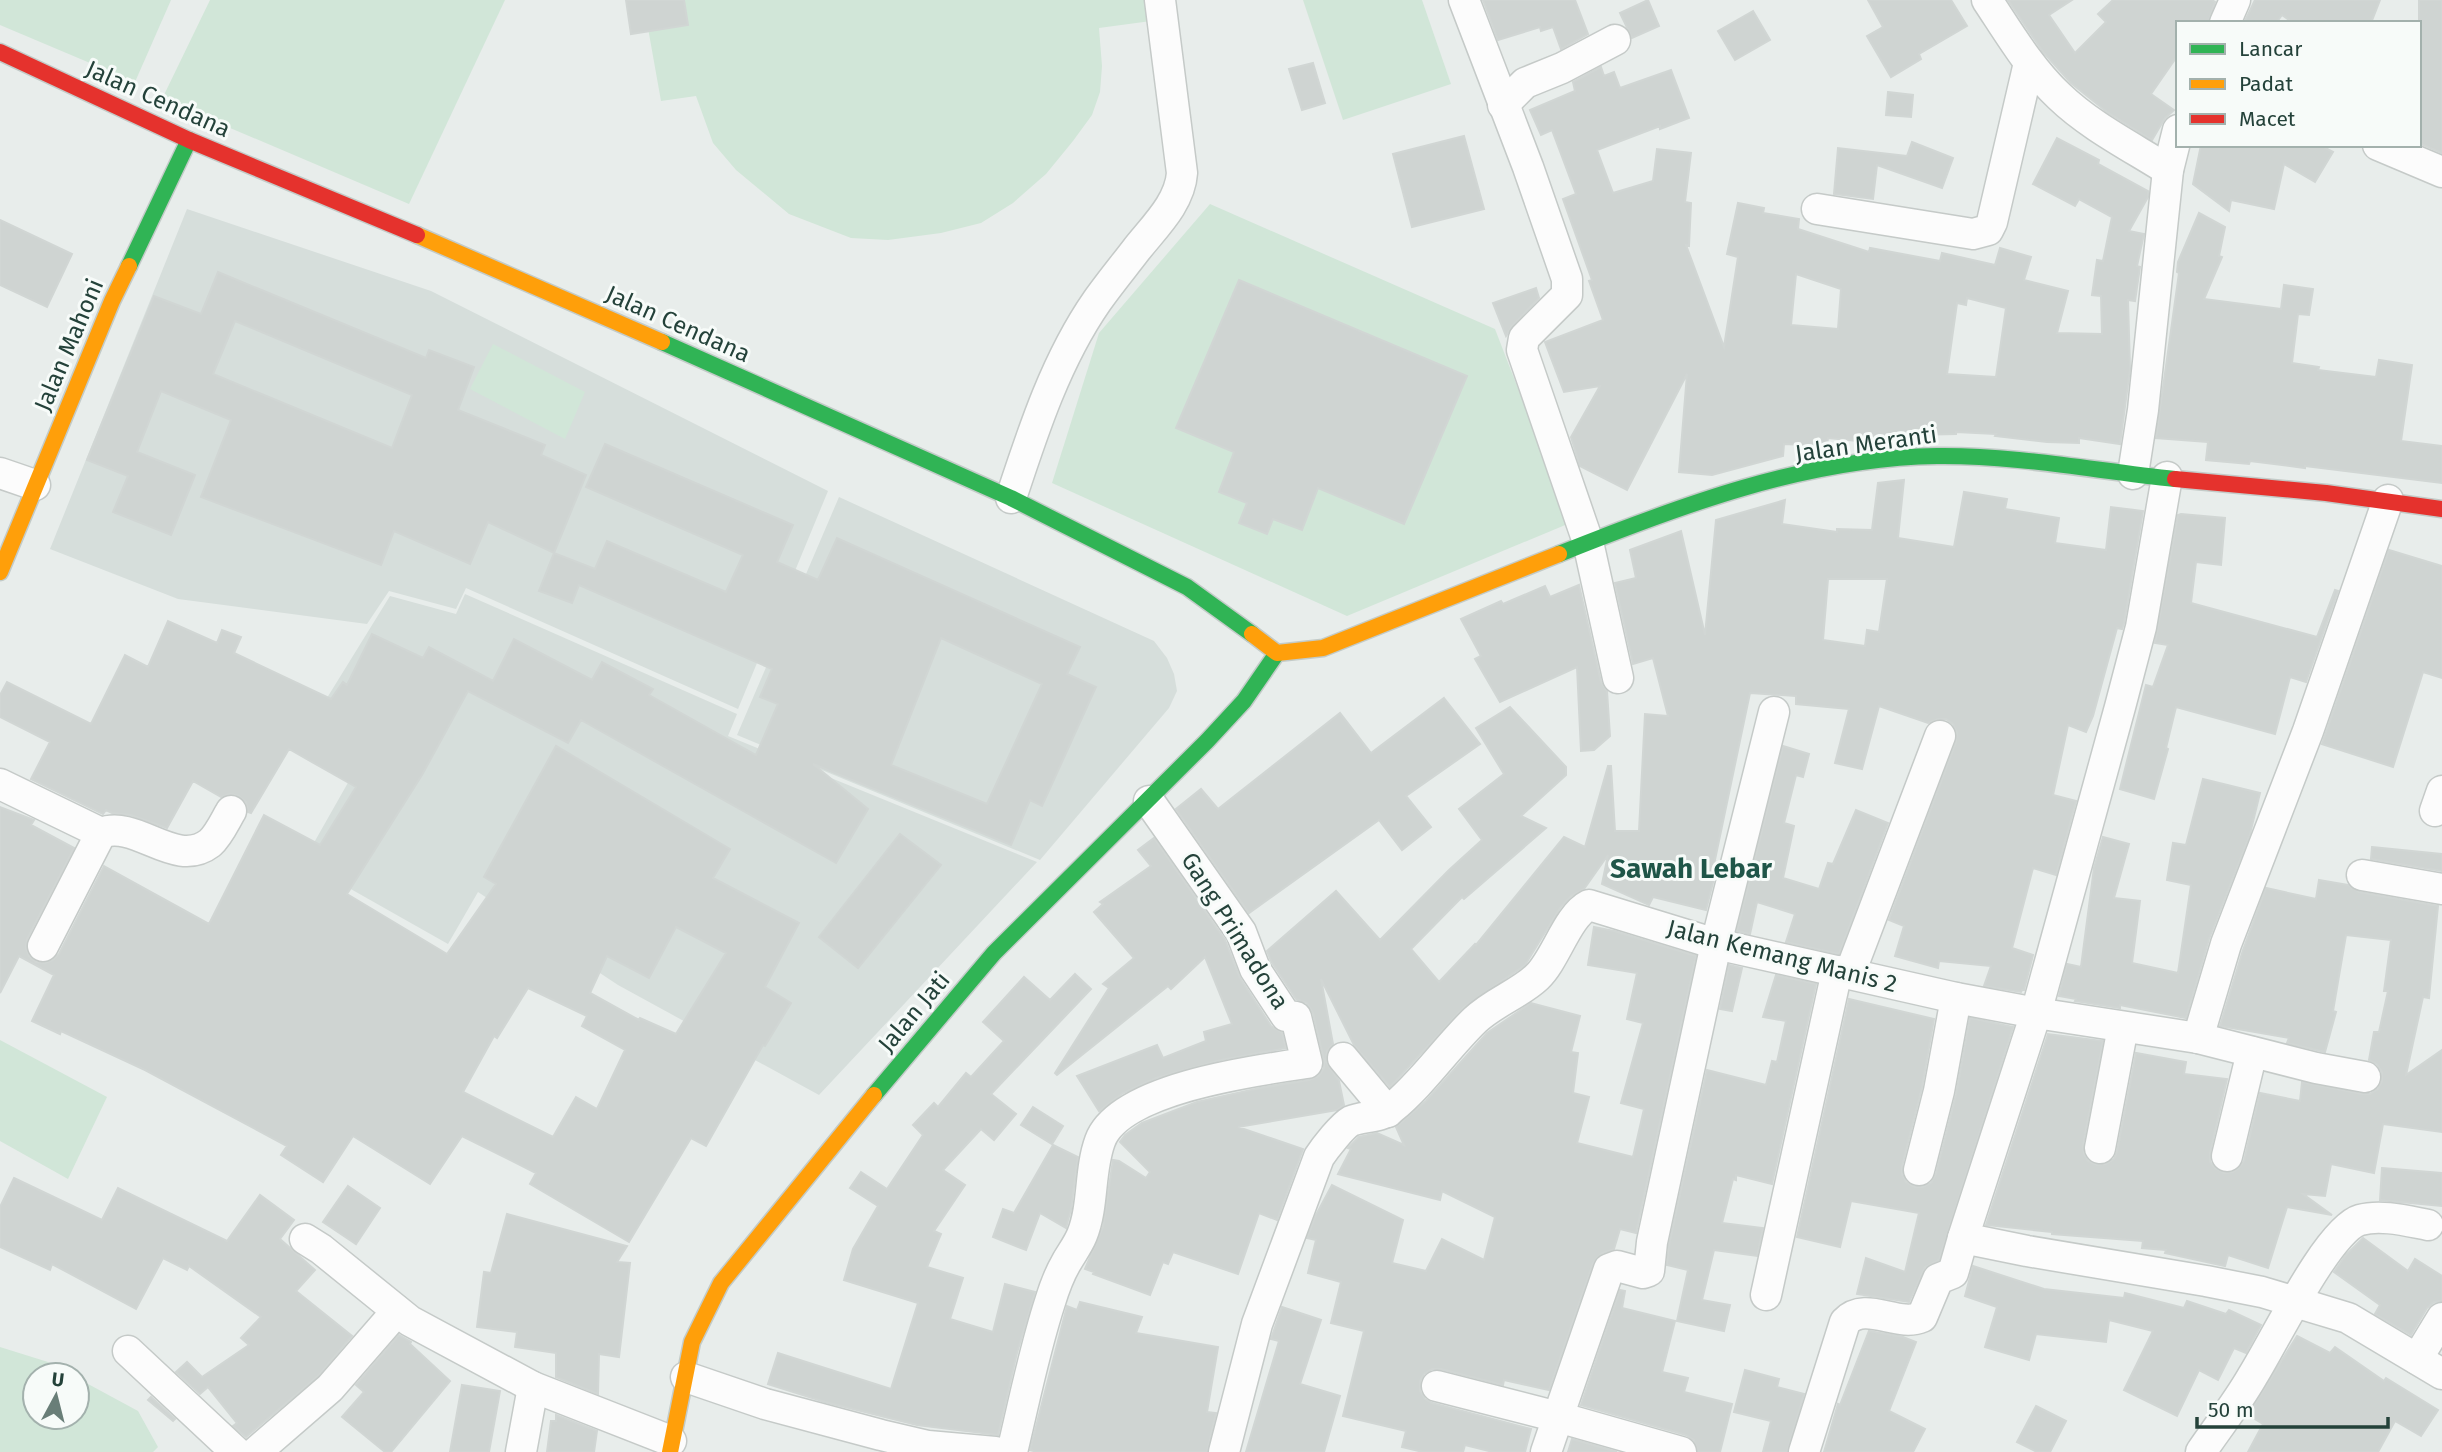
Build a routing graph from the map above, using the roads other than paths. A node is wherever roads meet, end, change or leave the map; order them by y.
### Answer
1 (1160, 0) edge
2 (1464, 0) edge
3 (1987, 0) edge
4 (2235, 0) edge
5 (2226, 21) edge
6 (1615, 40) dead end
7 (0, 52) edge
8 (2029, 63) junction
9 (1503, 105) junction
10 (2176, 138) edge
11 (189, 140) junction
12 (2383, 147) edge
13 (2168, 170) junction
14 (2442, 172) edge
15 (1817, 209) dead end
16 (0, 473) edge
17 (2133, 474) junction
18 (2167, 477) junction
19 (36, 485) junction
20 (1011, 498) junction
21 (2388, 500) junction
22 (2442, 509) edge
23 (1588, 542) junction
24 (0, 572) edge
25 (1277, 653) junction
26 (1618, 678) dead end
27 (1774, 712) dead end
28 (1940, 736) dead end
29 (0, 784) edge
30 (1149, 801) junction
31 (231, 811) dead end
32 (101, 833) junction
33 (2362, 875) dead end
34 (2442, 889) edge
35 (1716, 944) junction
36 (43, 946) dead end
37 (1844, 972) junction
38 (1956, 998) junction
39 (2036, 1013) junction
40 (2123, 1027) junction
41 (2198, 1038) junction
42 (2252, 1052) junction
43 (1343, 1058) dead end
44 (2365, 1077) dead end
45 (1388, 1112) junction
46 (2099, 1147) dead end
47 (2227, 1156) dead end
48 (1919, 1170) dead end
49 (2428, 1225) dead end
50 (1963, 1238) junction
51 (305, 1239) dead end
52 (1766, 1295) dead end
53 (2297, 1303) junction
54 (397, 1311) junction
55 (2442, 1318) edge
56 (128, 1351) dead end
57 (2429, 1366) edge
58 (686, 1377) junction
59 (1437, 1386) dead end
60 (533, 1387) junction
61 (1558, 1417) junction
62 (670, 1446) edge
63 (236, 1452) edge
64 (256, 1452) edge
65 (521, 1452) edge
66 (995, 1452) edge
67 (1012, 1452) edge
68 (1224, 1452) edge
69 (1546, 1452) edge
70 (1681, 1452) edge
71 (1804, 1452) edge
72 (2201, 1452) edge

1 - 20 street
2 - 9 street
3 - 8 street
4 - 5 street
6 - 9 street
7 - 11 main road, Jalan Cendana
8 - 13 street
8 - 15 street
9 - 23 street
10 - 13 street
11 - 19 main road, Jalan Mahoni
11 - 20 main road, Jalan Cendana
12 - 14 street
13 - 17 street
16 - 19 street
17 - 18 main road, Jalan Meranti
17 - 23 main road, Jalan Meranti
18 - 21 main road, Jalan Meranti
18 - 39 street
19 - 24 main road, Jalan Mahoni
20 - 25 main road, Jalan Cendana
21 - 22 main road, Jalan Meranti
21 - 41 street
23 - 25 main road, Jalan Meranti
23 - 26 street
25 - 30 main road, Jalan Jati
27 - 35 street
28 - 37 street
29 - 32 street
30 - 58 main road, Jalan Jati
30 - 67 street, Gang Primadona
31 - 32 street
32 - 36 street
33 - 34 street
35 - 37 street, Jalan Kemang Manis 2
35 - 45 street, Jalan Kemang Manis 2
35 - 61 street
37 - 38 street, Jalan Kemang Manis 2
37 - 52 street
38 - 39 street, Jalan Kemang Manis 2
38 - 48 street
39 - 40 street, Jalan Kemang Manis 2
39 - 50 street
40 - 41 street, Jalan Kemang Manis 2
40 - 46 street
41 - 42 street, Jalan Kemang Manis 2
42 - 44 street, Jalan Kemang Manis 2
42 - 47 street
43 - 45 street
45 - 68 street, Jalan Kemang Manis 2
49 - 53 street
50 - 53 street
50 - 71 street
51 - 54 street
53 - 57 street
53 - 72 street
54 - 60 street
54 - 64 street
55 - 57 street
56 - 63 street
58 - 62 main road, Jalan Jati
58 - 66 street
59 - 61 street
60 - 62 street
60 - 65 street
61 - 69 street
61 - 70 street

